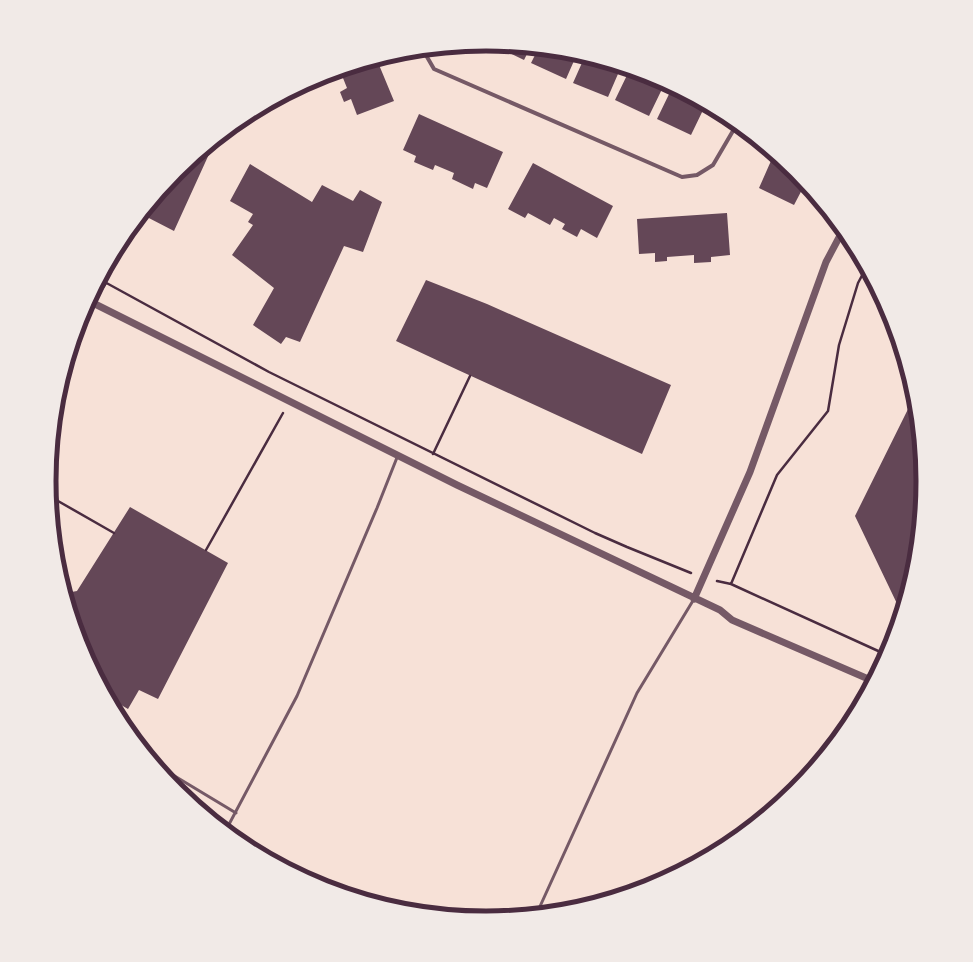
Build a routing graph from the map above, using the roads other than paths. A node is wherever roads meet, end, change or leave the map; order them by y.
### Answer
1 (426, 56) edge
2 (734, 129) edge
3 (840, 236) edge
4 (95, 304) edge
5 (398, 455) junction
6 (694, 599) junction
7 (868, 679) edge
8 (172, 774) edge
9 (236, 813) junction
10 (229, 825) edge
11 (540, 907) edge

1 - 2 street
3 - 6 street
4 - 5 street
5 - 6 street
5 - 9 lane
6 - 7 street
6 - 11 lane
8 - 9 lane
9 - 10 lane

